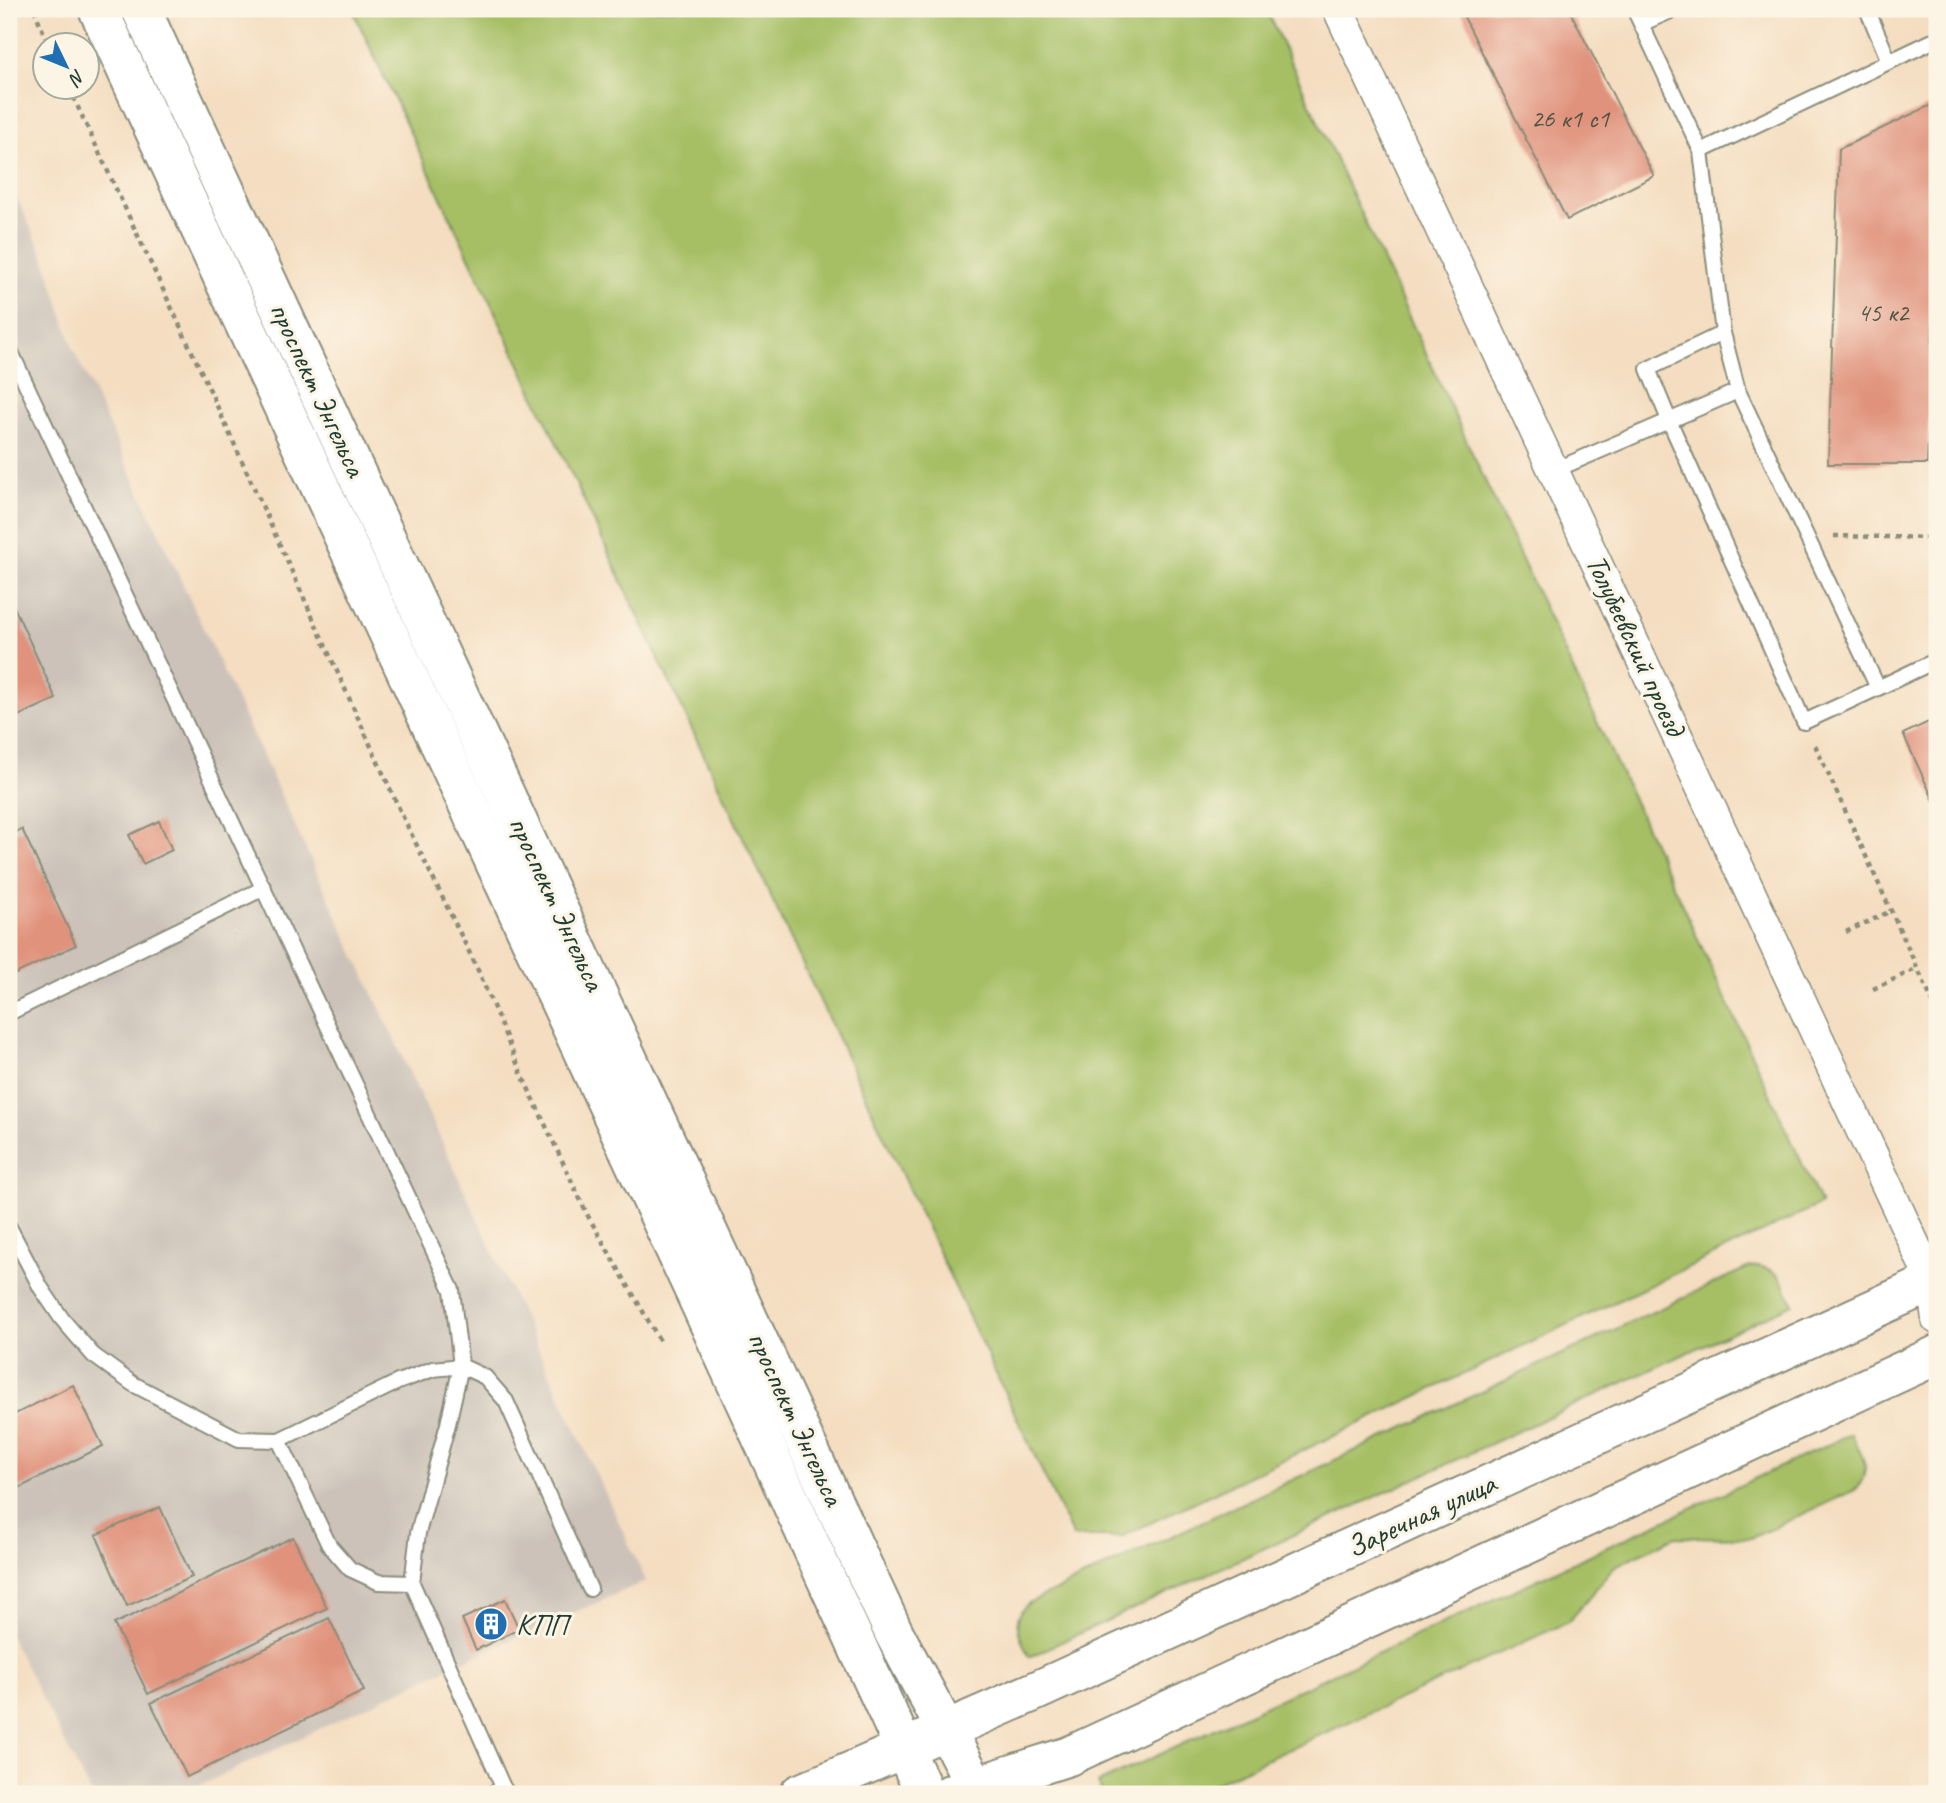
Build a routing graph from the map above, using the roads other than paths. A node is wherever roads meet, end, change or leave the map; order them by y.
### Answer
1 (98, 9) edge
2 (141, 9) edge
3 (1338, 9) edge
4 (1634, 9) edge
5 (1675, 9) edge
6 (1867, 9) edge
7 (1641, 24) junction
8 (1937, 39) edge
9 (1889, 61) junction
10 (1701, 151) junction
11 (1723, 333) junction
12 (9, 348) edge
13 (1738, 391) junction
14 (1669, 420) junction
15 (1555, 470) junction
16 (1937, 660) edge
17 (1878, 688) junction
18 (264, 888) junction
19 (9, 1013) edge
20 (9, 1227) edge
21 (1936, 1293) edge
22 (1937, 1355) edge
23 (461, 1366) junction
24 (279, 1440) junction
25 (412, 1583) junction
26 (590, 1588) dead end
27 (946, 1729) junction
28 (904, 1748) junction
29 (500, 1792) edge
30 (969, 1792) edge
31 (799, 1794) edge
32 (925, 1794) edge

1 - 28 main road, проспект Энгельса
2 - 27 main road, проспект Энгельса
3 - 15 street, Толубеевский проезд
4 - 7 lane
5 - 7 lane
6 - 9 lane
7 - 10 lane
8 - 9 lane
9 - 10 lane
10 - 11 lane
11 - 13 lane
11 - 14 lane
12 - 18 lane
13 - 14 lane
13 - 17 lane
14 - 15 lane
14 - 17 lane
15 - 21 street, Толубеевский проезд
16 - 17 lane
18 - 19 lane
18 - 23 lane
20 - 24 lane
21 - 27 main road, Заречная улица
22 - 30 main road
23 - 24 lane
23 - 25 lane
23 - 26 lane
24 - 25 lane
25 - 29 lane
27 - 28 main road, Заречная улица
27 - 30 main road, проспект Энгельса
28 - 31 main road, Заречная улица
28 - 32 main road, проспект Энгельса

